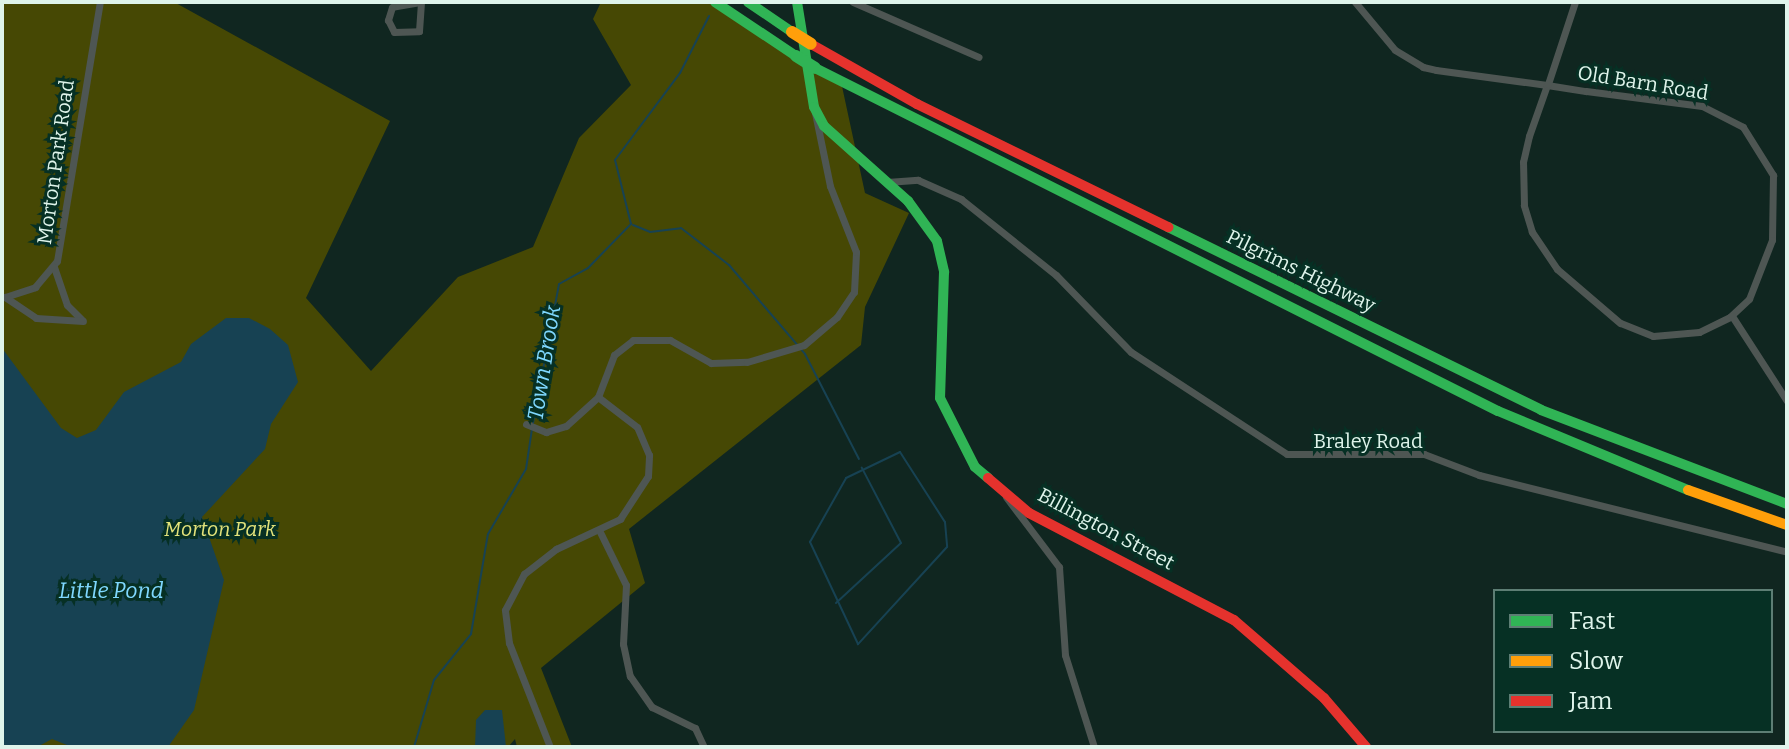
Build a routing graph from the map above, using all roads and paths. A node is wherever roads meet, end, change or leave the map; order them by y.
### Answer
1 (100, 2) edge
2 (421, 2) edge
3 (715, 2) edge
4 (748, 2) edge
5 (797, 2) edge
6 (853, 2) edge
7 (1355, 2) edge
8 (1575, 2) edge
9 (979, 57) dead end
10 (1547, 85) junction
11 (814, 107) junction
12 (887, 182) junction
13 (54, 267) junction
14 (4, 297) edge
15 (1732, 316) junction
16 (598, 397) junction
17 (1787, 401) edge
18 (526, 424) dead end
19 (1006, 497) junction
20 (1787, 504) edge
21 (1787, 525) edge
22 (600, 532) junction
23 (1787, 552) edge
24 (550, 747) edge
25 (704, 747) edge
26 (1094, 747) edge
27 (1366, 747) edge

1 - 13 street, Morton Park Road
2 - 2 street
3 - 21 main road, Pilgrims Highway, bridge
4 - 20 main road, Pilgrims Highway, bridge
5 - 11 main road, Billington Street
6 - 9 street
7 - 10 street
8 - 10 street
10 - 15 street, Old Barn Road
10 - 15 street, Old Barn Road
11 - 12 main road, Billington Street
11 - 16 street
12 - 19 main road, Billington Street
12 - 23 street, Braley Road
13 - 14 street, Morton Park Road
13 - 14 street
15 - 17 street
16 - 18 street
16 - 22 street
19 - 26 street
19 - 27 main road, Billington Street
22 - 24 street
22 - 25 street

